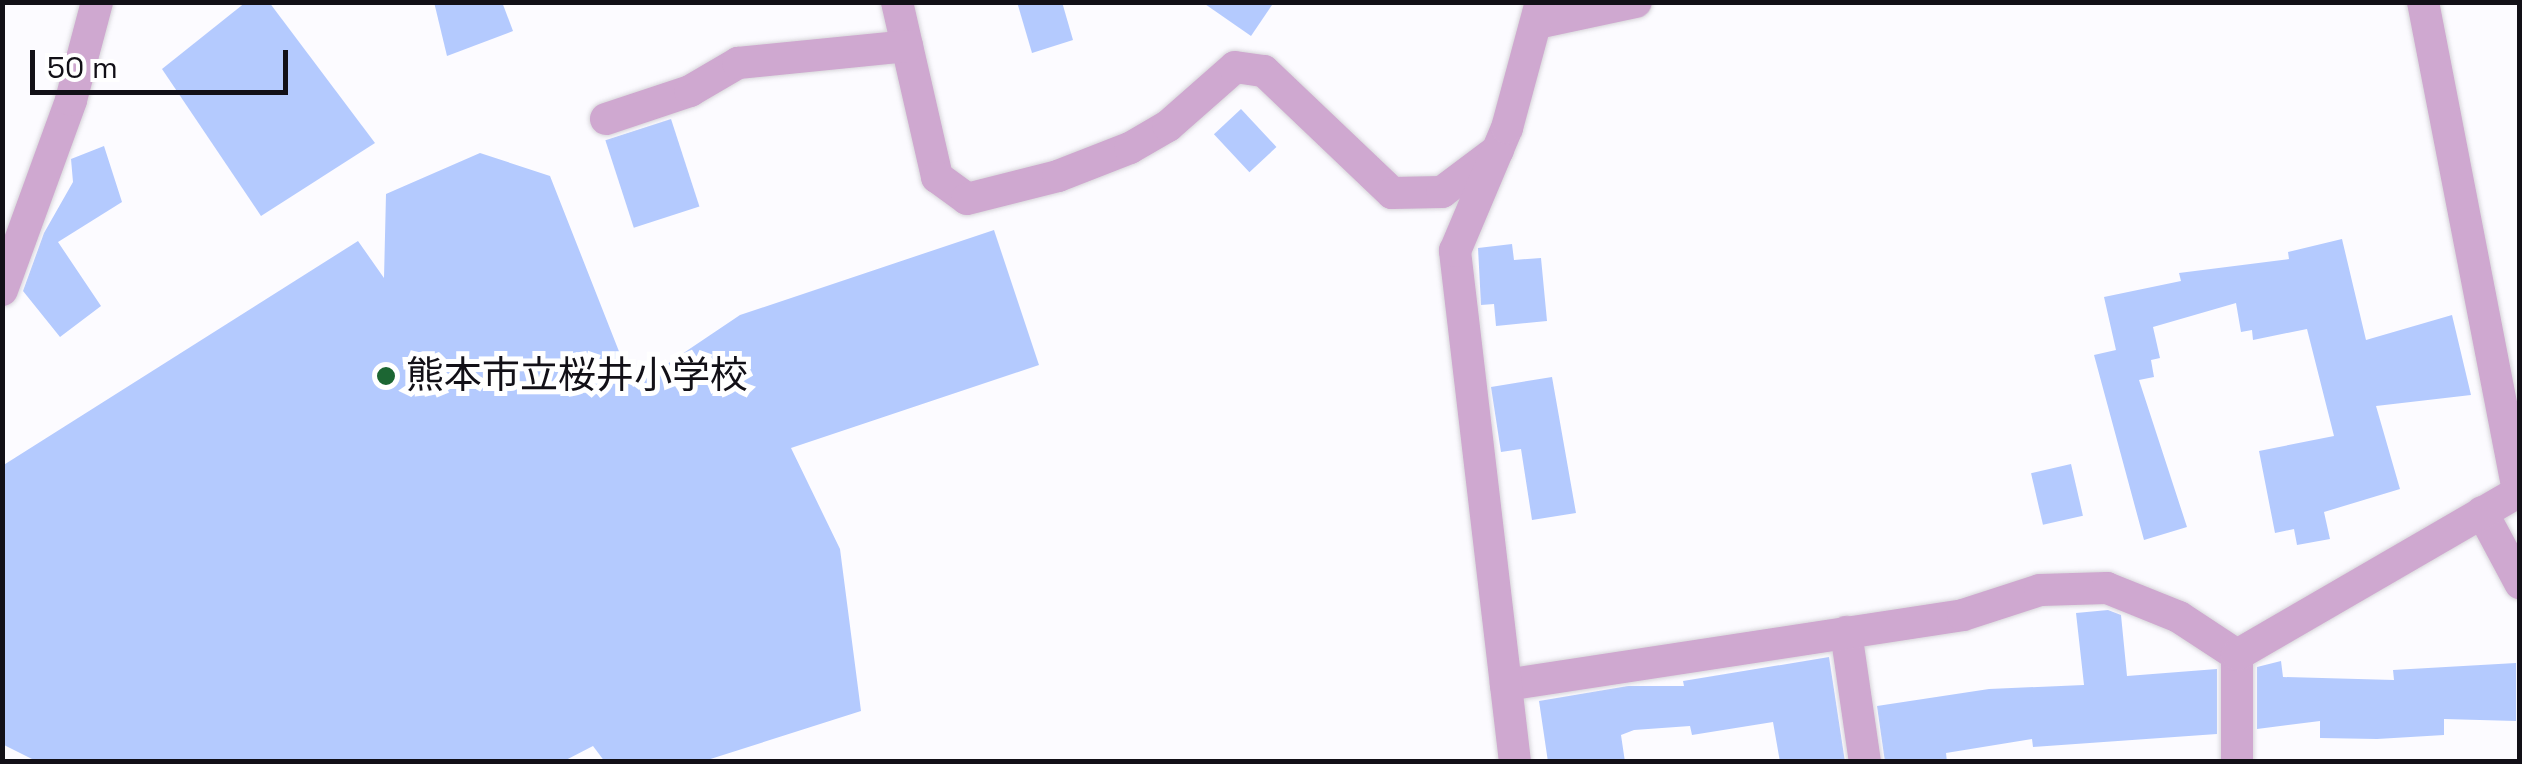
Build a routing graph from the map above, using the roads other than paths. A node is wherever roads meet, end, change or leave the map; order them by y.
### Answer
1 (96, 2) edge
2 (898, 2) edge
3 (1636, 2) edge
4 (2423, 2) edge
5 (1539, 12) edge
6 (908, 46) junction
7 (606, 119) dead end
8 (1498, 150) junction
9 (2, 290) edge
10 (2519, 493) edge
11 (2482, 512) junction
12 (2520, 583) edge
13 (1846, 632) junction
14 (2237, 655) junction
15 (1506, 685) junction
16 (1515, 762) edge
17 (1865, 762) edge
18 (2237, 762) edge

1 - 9 street
2 - 6 street
3 - 5 street
4 - 10 street
5 - 8 street
6 - 7 street
6 - 8 street
8 - 15 street
10 - 11 street
11 - 12 street
11 - 14 street
13 - 14 street
13 - 15 street
13 - 17 street
14 - 18 street
15 - 16 street

